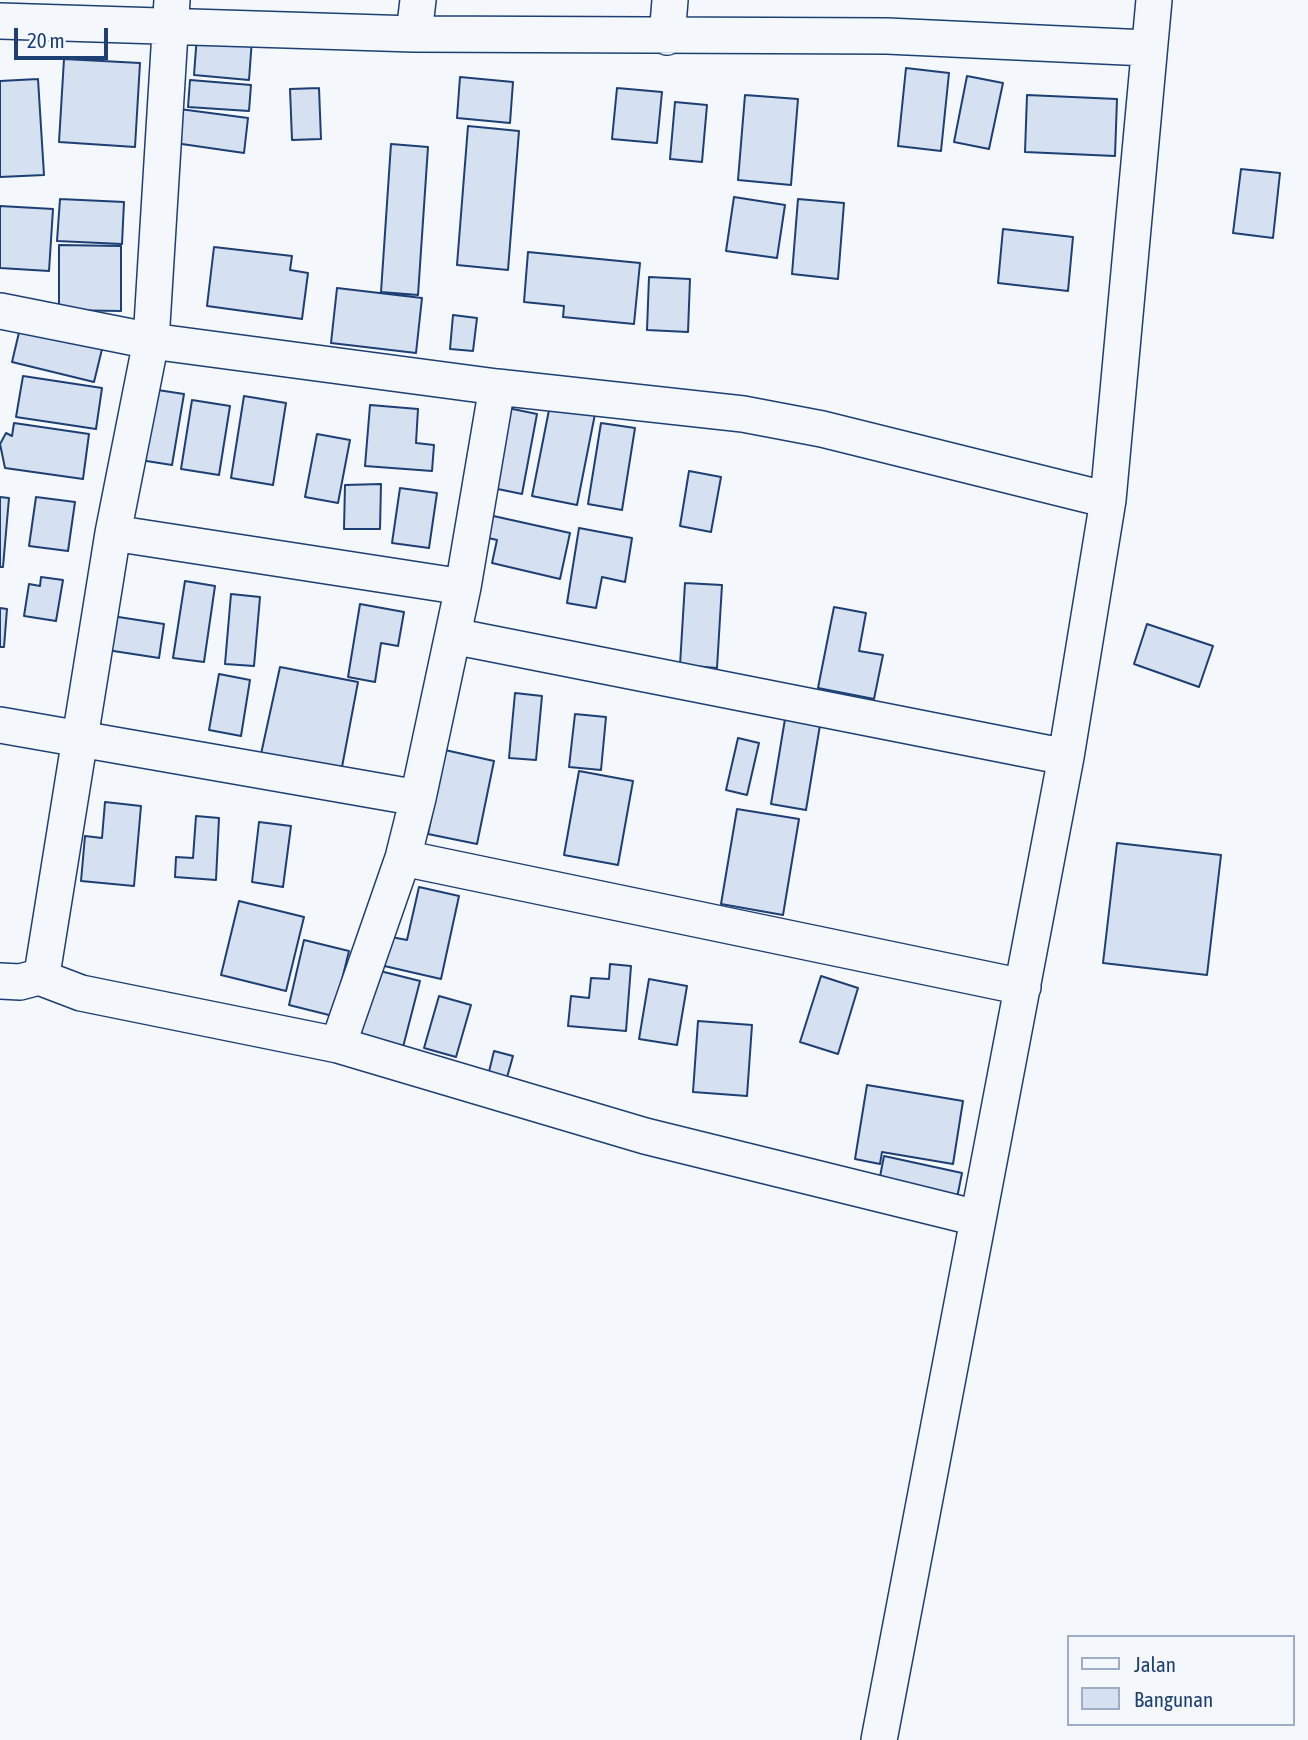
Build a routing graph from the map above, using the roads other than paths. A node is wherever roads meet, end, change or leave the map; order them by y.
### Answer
1 (670, 0) edge
2 (1154, 0) edge
3 (171, 12) edge
4 (416, 17) edge
5 (0, 21) edge
6 (667, 37) junction
7 (1147, 48) junction
8 (0, 311) edge
9 (151, 341) junction
10 (497, 387) junction
11 (1108, 500) junction
12 (113, 533) junction
13 (463, 587) junction
14 (453, 636) junction
15 (0, 725) edge
16 (80, 738) junction
17 (1066, 757) junction
18 (418, 798) junction
19 (402, 858) junction
20 (39, 977) junction
21 (0, 981) edge
22 (1023, 987) junction
23 (338, 1045) junction
24 (977, 1218) junction
25 (879, 1740) edge

1 - 6 street
2 - 7 street
3 - 4 street
3 - 5 street
3 - 9 street
4 - 6 street
6 - 7 street
7 - 11 street
8 - 9 street
9 - 10 street
9 - 12 street
10 - 11 street
10 - 13 street
11 - 17 street
12 - 13 street
12 - 16 street
13 - 14 street
14 - 17 street
14 - 18 street
15 - 16 street
16 - 18 street
16 - 20 street
17 - 22 street
18 - 19 street
19 - 22 street
19 - 23 street
20 - 21 street
20 - 23 street
22 - 24 street
23 - 24 street
24 - 25 street

